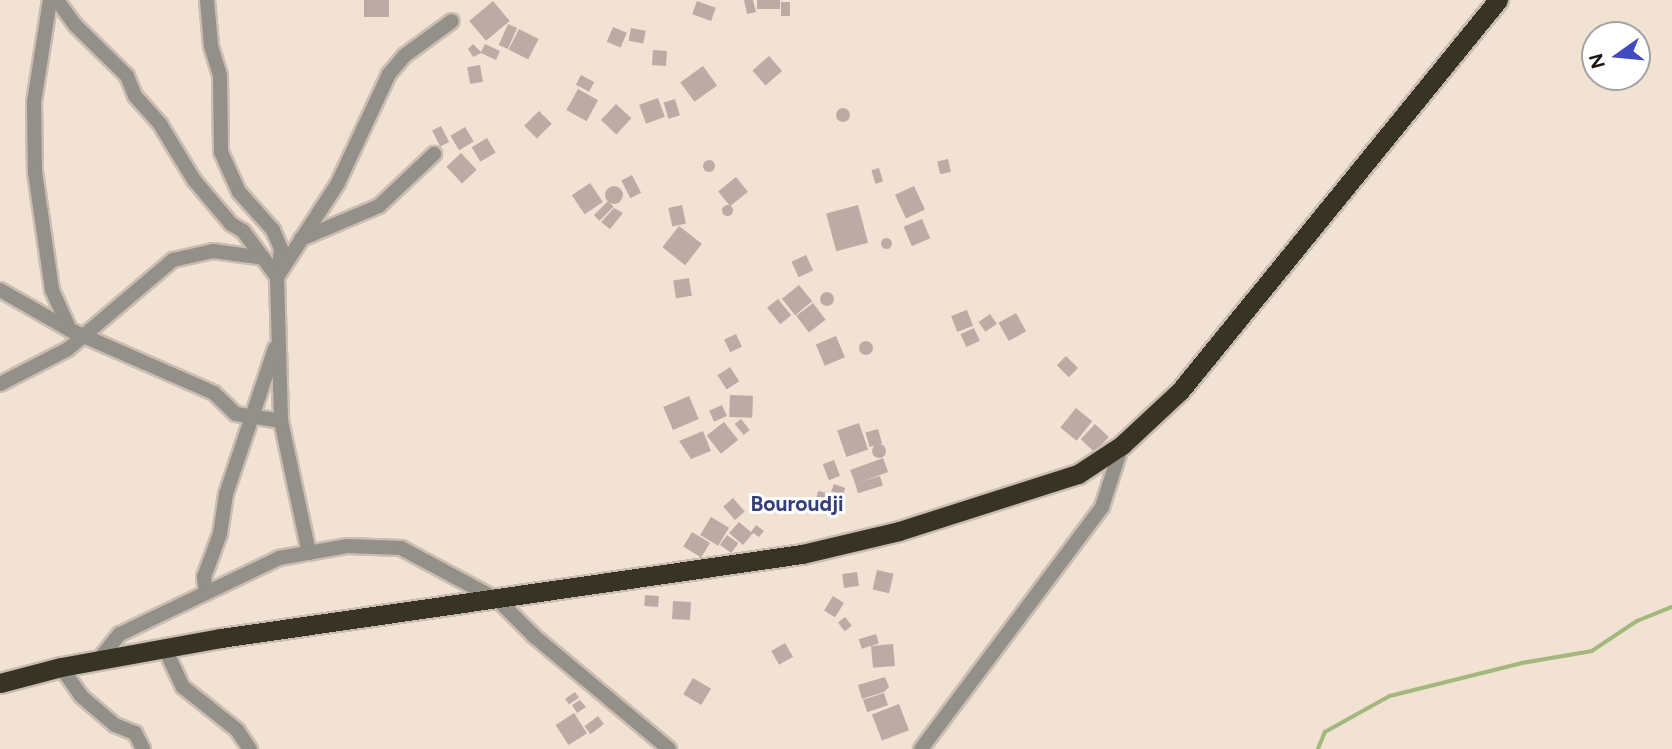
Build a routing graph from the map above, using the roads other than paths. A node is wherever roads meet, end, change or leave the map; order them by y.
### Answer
1 (50, 0) edge
2 (57, 0) edge
3 (207, 0) edge
4 (1498, 0) edge
5 (452, 21) dead end
6 (434, 154) dead end
7 (301, 239) junction
8 (264, 258) junction
9 (277, 277) junction
10 (0, 290) edge
11 (71, 330) junction
12 (86, 336) junction
13 (277, 340) junction
14 (0, 384) edge
15 (255, 418) junction
16 (281, 421) junction
17 (1122, 445) junction
18 (309, 553) junction
19 (206, 593) junction
20 (498, 600) junction
21 (166, 651) junction
22 (97, 662) junction
23 (61, 667) junction
24 (0, 683) edge
25 (937, 742) edge
26 (143, 749) edge
27 (250, 749) edge
28 (669, 749) edge
29 (920, 749) edge

1 - 11 street
2 - 8 street
3 - 9 street
4 - 17 highway
5 - 7 street
6 - 7 street
7 - 9 street
8 - 9 street
8 - 12 street
9 - 13 street
10 - 11 street
11 - 12 street
12 - 14 street
12 - 15 street
13 - 15 street
13 - 16 street
15 - 16 street
15 - 19 street
16 - 18 street
17 - 20 highway
17 - 25 street
18 - 19 street
18 - 20 street
19 - 22 street
20 - 21 highway
20 - 28 street
21 - 22 highway
21 - 27 street
22 - 23 highway
23 - 24 highway
23 - 26 street
25 - 29 street

